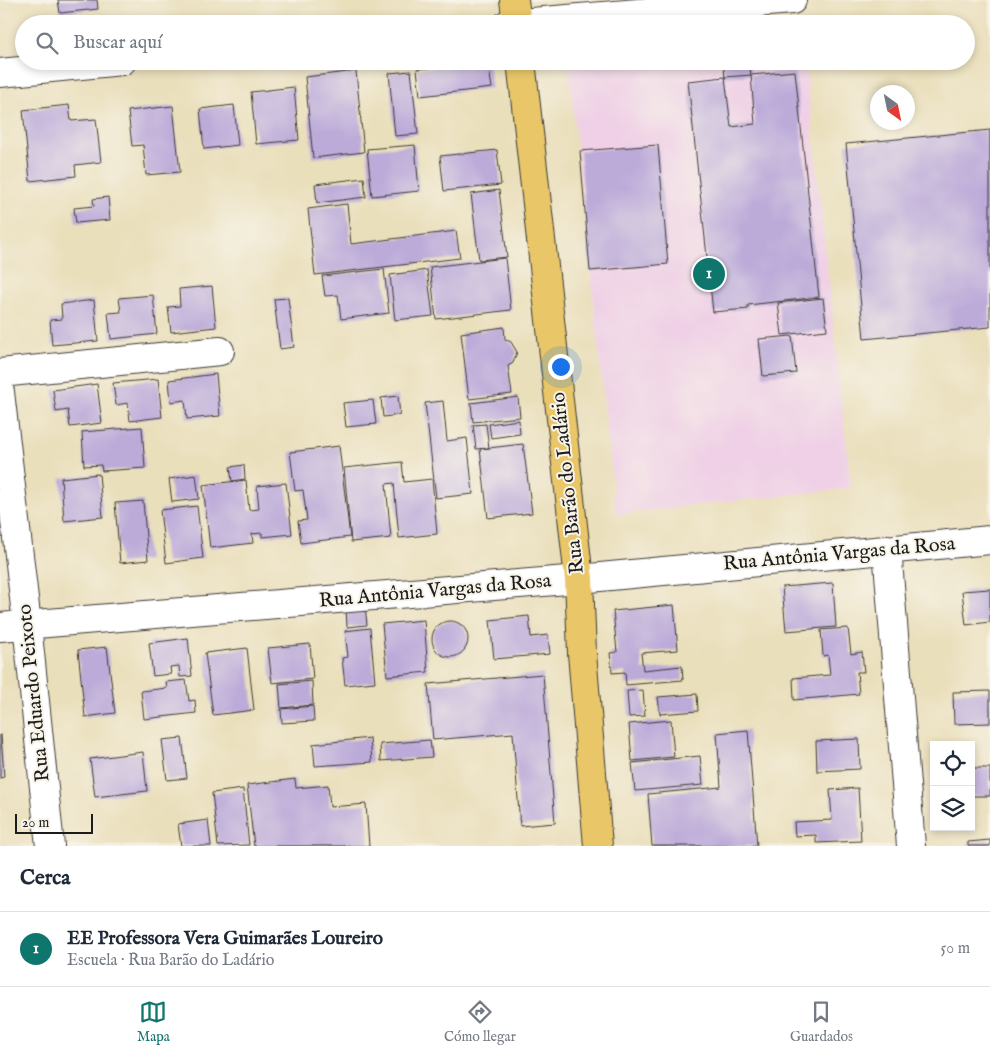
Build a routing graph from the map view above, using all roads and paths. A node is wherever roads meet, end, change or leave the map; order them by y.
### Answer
1 (792, 0) edge
2 (560, 15) edge
3 (30, 70) edge
4 (522, 70) edge
5 (0, 73) edge
6 (220, 351) dead end
7 (0, 373) edge
8 (0, 392) edge
9 (990, 540) edge
10 (887, 549) junction
11 (579, 579) junction
12 (28, 624) junction
13 (0, 627) edge
14 (50, 846) edge
15 (598, 846) edge
16 (911, 846) edge

1 - 2 street
3 - 5 street
4 - 11 main road, Rua Barão do Ladário
6 - 7 street
8 - 12 street, Rua Eduardo Peixoto
9 - 10 street, Rua Antônia Vargas da Rosa
10 - 11 street, Rua Antônia Vargas da Rosa
10 - 16 street
11 - 12 street, Rua Antônia Vargas da Rosa
11 - 15 main road, Rua Barão do Ladário
12 - 13 street, Rua Antônia Vargas da Rosa
12 - 14 street, Rua Eduardo Peixoto

